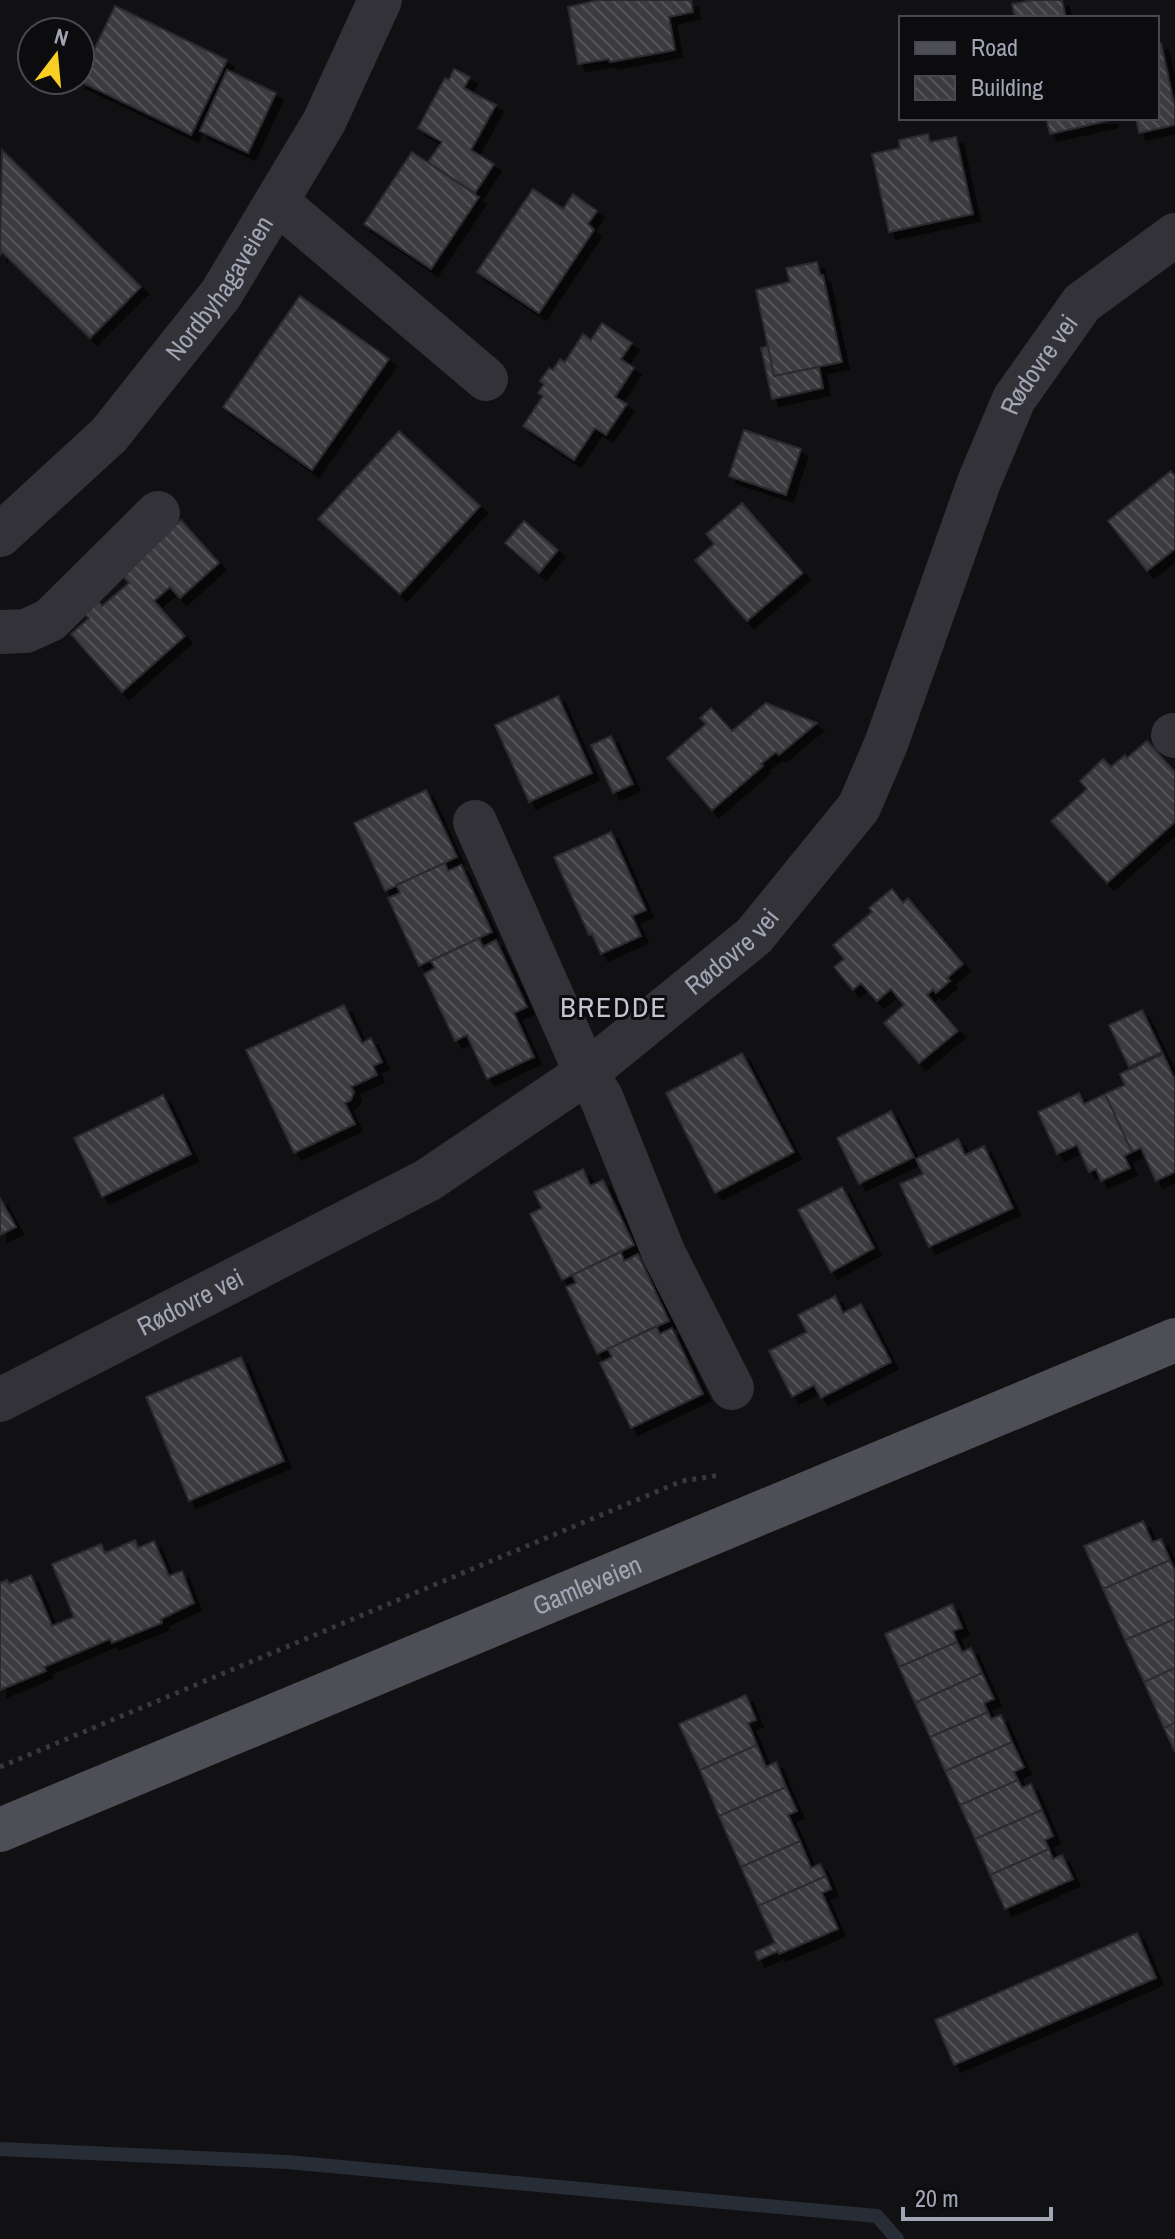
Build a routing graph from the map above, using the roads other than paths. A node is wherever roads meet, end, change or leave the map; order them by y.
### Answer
1 (380, 0) edge
2 (277, 202) junction
3 (1175, 235) edge
4 (486, 379) dead end
5 (158, 513) dead end
6 (0, 535) edge
7 (0, 632) edge
8 (475, 822) dead end
9 (586, 1073) junction
10 (1175, 1340) edge
11 (732, 1388) dead end
12 (0, 1400) edge
13 (0, 1830) edge

1 - 2 street, Nordbyhagaveien
2 - 4 street
2 - 6 street, Nordbyhagaveien
3 - 9 street, Rødovre vei
5 - 7 street
8 - 9 street
9 - 11 street
9 - 12 street, Rødovre vei
10 - 13 main road, Gamleveien

